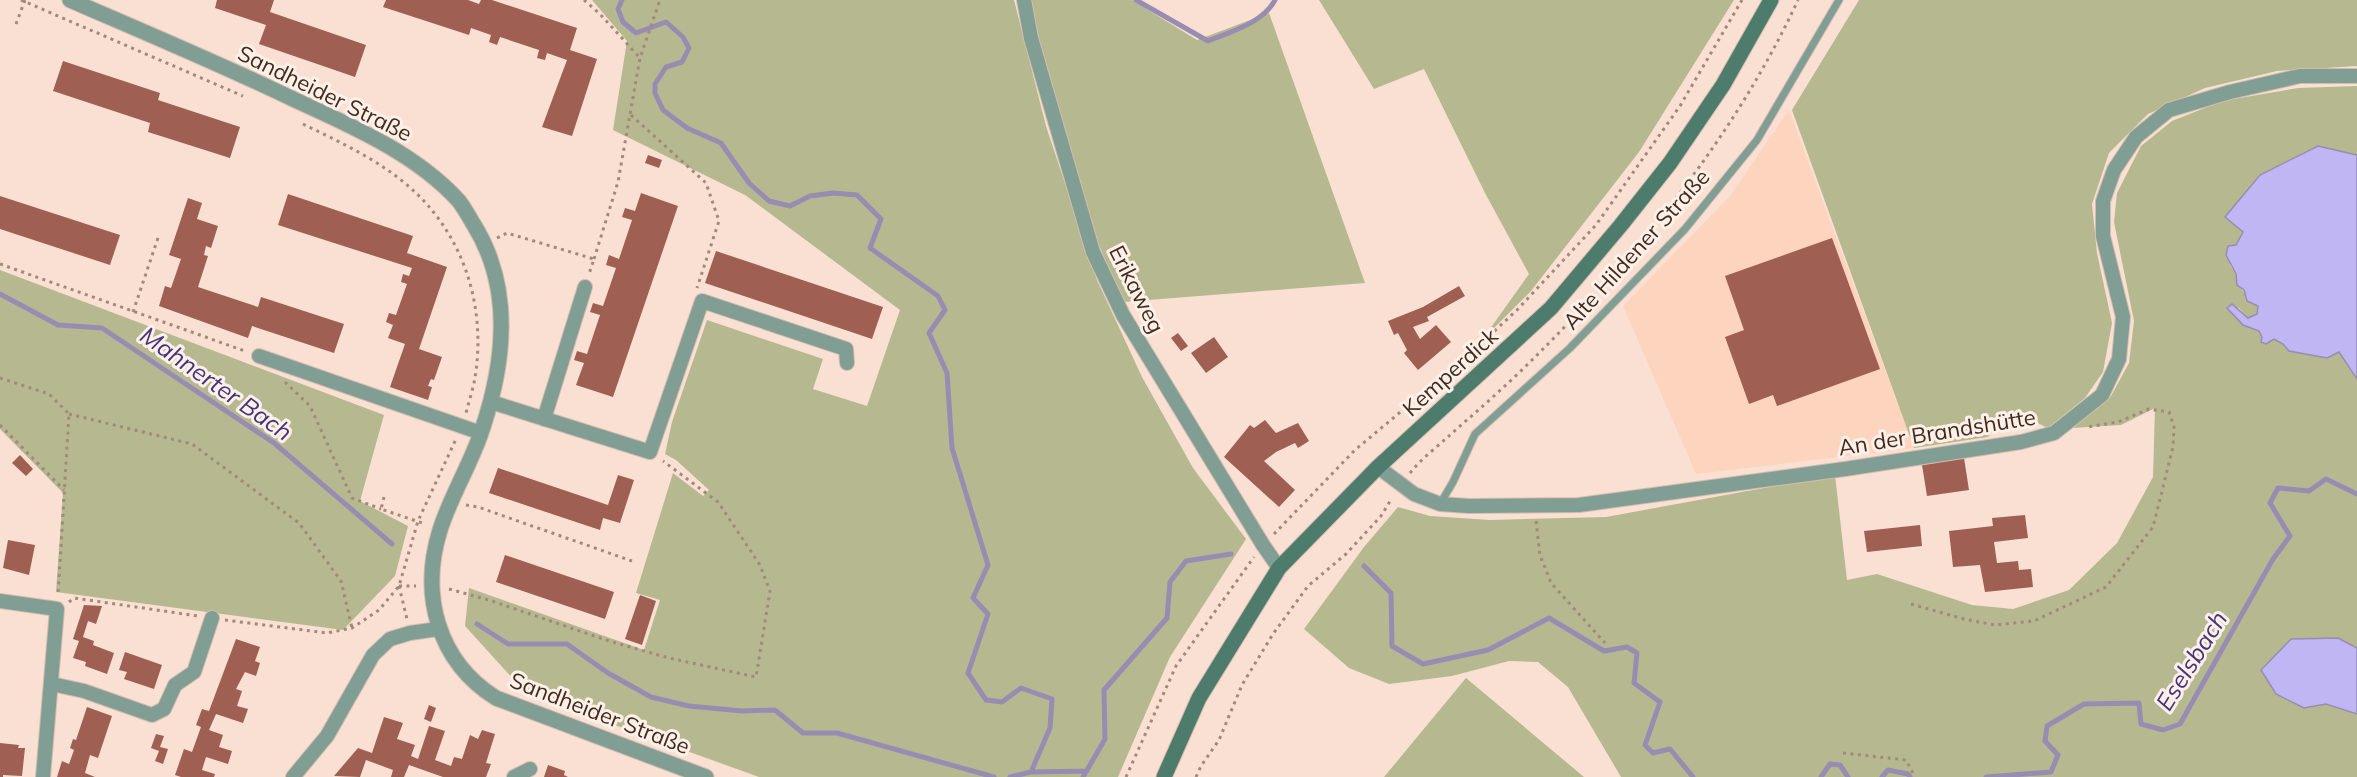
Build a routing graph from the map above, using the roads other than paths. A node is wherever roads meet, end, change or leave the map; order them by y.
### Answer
1 (70, 0) edge
2 (1024, 0) edge
3 (1771, 0) edge
4 (1839, 0) edge
5 (2357, 76) edge
6 (585, 287) road end
7 (259, 356) road end
8 (847, 363) dead end
9 (491, 402) junction
10 (544, 418) junction
11 (481, 433) junction
12 (1378, 467) junction
13 (1440, 504) junction
14 (1279, 568) junction
15 (0, 601) edge
16 (212, 618) road end
17 (438, 628) junction
18 (52, 684) junction
19 (530, 769) dead end
20 (43, 777) edge
21 (293, 777) edge
22 (514, 777) edge
23 (706, 777) edge
24 (1164, 777) edge

1 - 9 street, Sandheider Straße
2 - 14 street, Erikaweg
3 - 12 main road, Kemperdick
4 - 13 lane, Alte Hildener Straße
5 - 13 street, An der Brandshütte
6 - 10 street
7 - 11 street
8 - 10 street
9 - 10 street
9 - 11 street, Sandheider Straße
11 - 17 street, Sandheider Straße
12 - 13 street, An der Brandshütte
12 - 14 main road, Kemperdick
14 - 24 main road, Kemperdick
15 - 18 street
16 - 18 street
17 - 21 street
17 - 23 street, Sandheider Straße
18 - 20 street
19 - 22 street

